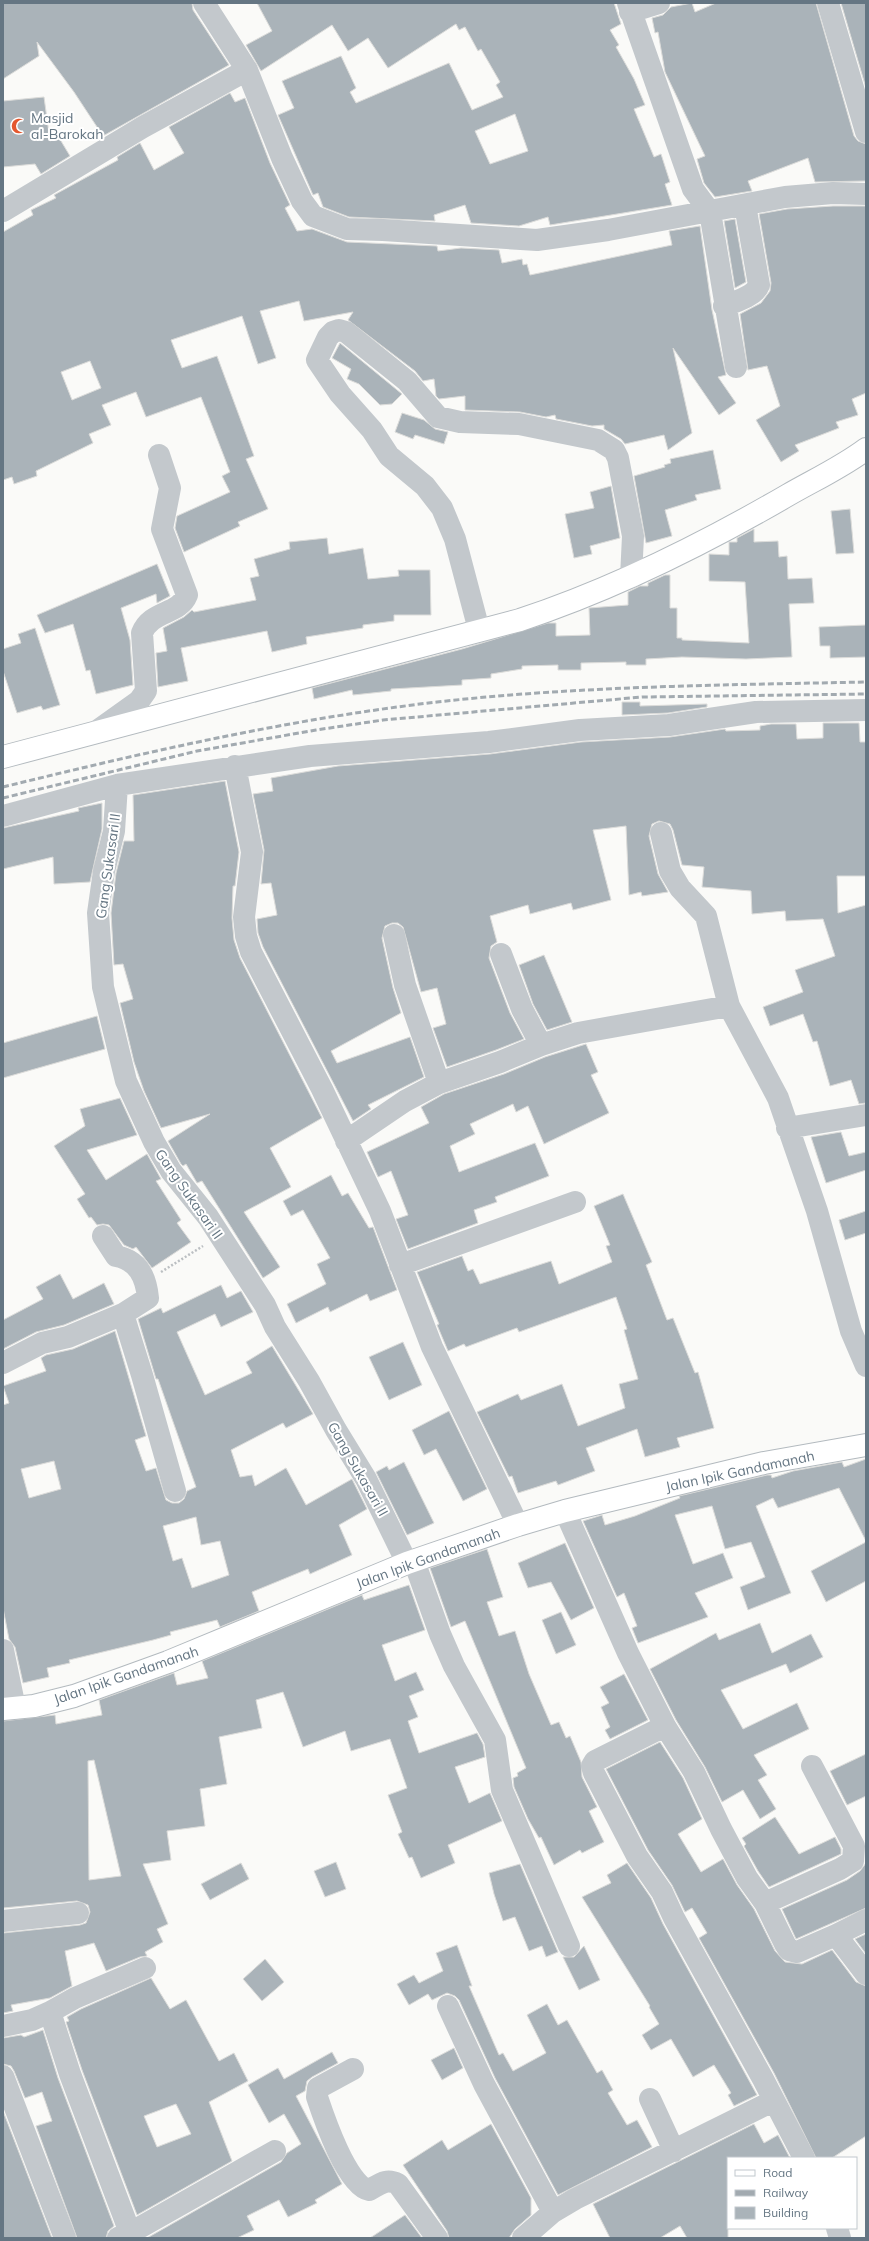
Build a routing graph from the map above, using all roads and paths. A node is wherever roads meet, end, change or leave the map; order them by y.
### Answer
1 (204, 3) edge
2 (659, 3) edge
3 (828, 3) edge
4 (629, 8) edge
5 (247, 70) junction
6 (866, 132) edge
7 (866, 194) edge
8 (745, 205) junction
9 (3, 211) edge
10 (710, 212) junction
11 (724, 306) junction
12 (736, 367) dead end
13 (866, 449) edge
14 (159, 455) dead end
15 (631, 577) junction
16 (479, 630) junction
17 (866, 710) edge
18 (95, 733) junction
19 (3, 757) edge
20 (235, 766) junction
21 (117, 785) junction
22 (3, 816) edge
23 (661, 833) dead end
24 (394, 935) dead end
25 (501, 954) dead end
26 (729, 1006) junction
27 (540, 1045) junction
28 (438, 1083) junction
29 (866, 1115) edge
30 (786, 1128) junction
31 (346, 1141) junction
32 (575, 1202) dead end
33 (103, 1236) dead end
34 (218, 1236) junction
35 (400, 1265) junction
36 (146, 1282) junction
37 (123, 1314) junction
38 (3, 1363) edge
39 (866, 1366) edge
40 (866, 1445) edge
41 (175, 1491) dead end
42 (565, 1511) junction
43 (518, 1525) junction
44 (411, 1562) junction
45 (3, 1650) edge
46 (9, 1708) edge
47 (665, 1726) junction
48 (812, 1766) dead end
49 (765, 1903) junction
50 (78, 1913) dead end
51 (866, 1920) edge
52 (3, 1922) edge
53 (836, 1935) junction
54 (569, 1946) dead end
55 (145, 1968) dead end
56 (866, 1974) edge
57 (448, 2006) dead end
58 (50, 2012) junction
59 (3, 2026) edge
60 (353, 2069) dead end
61 (3, 2076) edge
62 (650, 2099) dead end
63 (773, 2102) junction
64 (275, 2151) dead end
65 (674, 2151) junction
66 (803, 2157) edge
67 (553, 2212) junction
68 (127, 2236) edge
69 (65, 2238) edge
70 (437, 2238) edge
71 (523, 2238) edge

1 - 5 street
2 - 4 street
3 - 6 street
4 - 10 street
5 - 9 street
5 - 10 street
7 - 8 street
8 - 10 street
8 - 11 street
10 - 11 street
11 - 12 street
13 - 15 main road
14 - 18 street
15 - 16 main road
15 - 16 street
16 - 18 main road
17 - 20 street
18 - 19 main road
20 - 21 street
20 - 31 street
21 - 22 street
21 - 34 street, Gang Sukasari II
23 - 26 street
24 - 28 street
25 - 27 street
26 - 27 street
26 - 30 street
27 - 28 street
28 - 31 street
29 - 30 street
30 - 39 street
31 - 35 street
32 - 35 street
33 - 36 street
34 - 36 path
34 - 44 street, Gang Sukasari II
35 - 43 street
36 - 37 street
37 - 38 street
37 - 41 street
40 - 42 main road, Jalan Ipik Gandamanah
42 - 43 main road, Jalan Ipik Gandamanah
42 - 47 street
43 - 44 main road, Jalan Ipik Gandamanah
44 - 46 main road, Jalan Ipik Gandamanah
44 - 54 street, Gang Sukasari II
45 - 46 street
47 - 49 street
47 - 63 street
48 - 49 street
49 - 53 street
50 - 52 street
51 - 53 street
53 - 56 street
55 - 58 street
57 - 67 street
58 - 59 street
58 - 68 street
60 - 70 street
61 - 69 street
62 - 65 street
63 - 65 street
63 - 66 street
64 - 68 street
65 - 67 street
67 - 71 street

